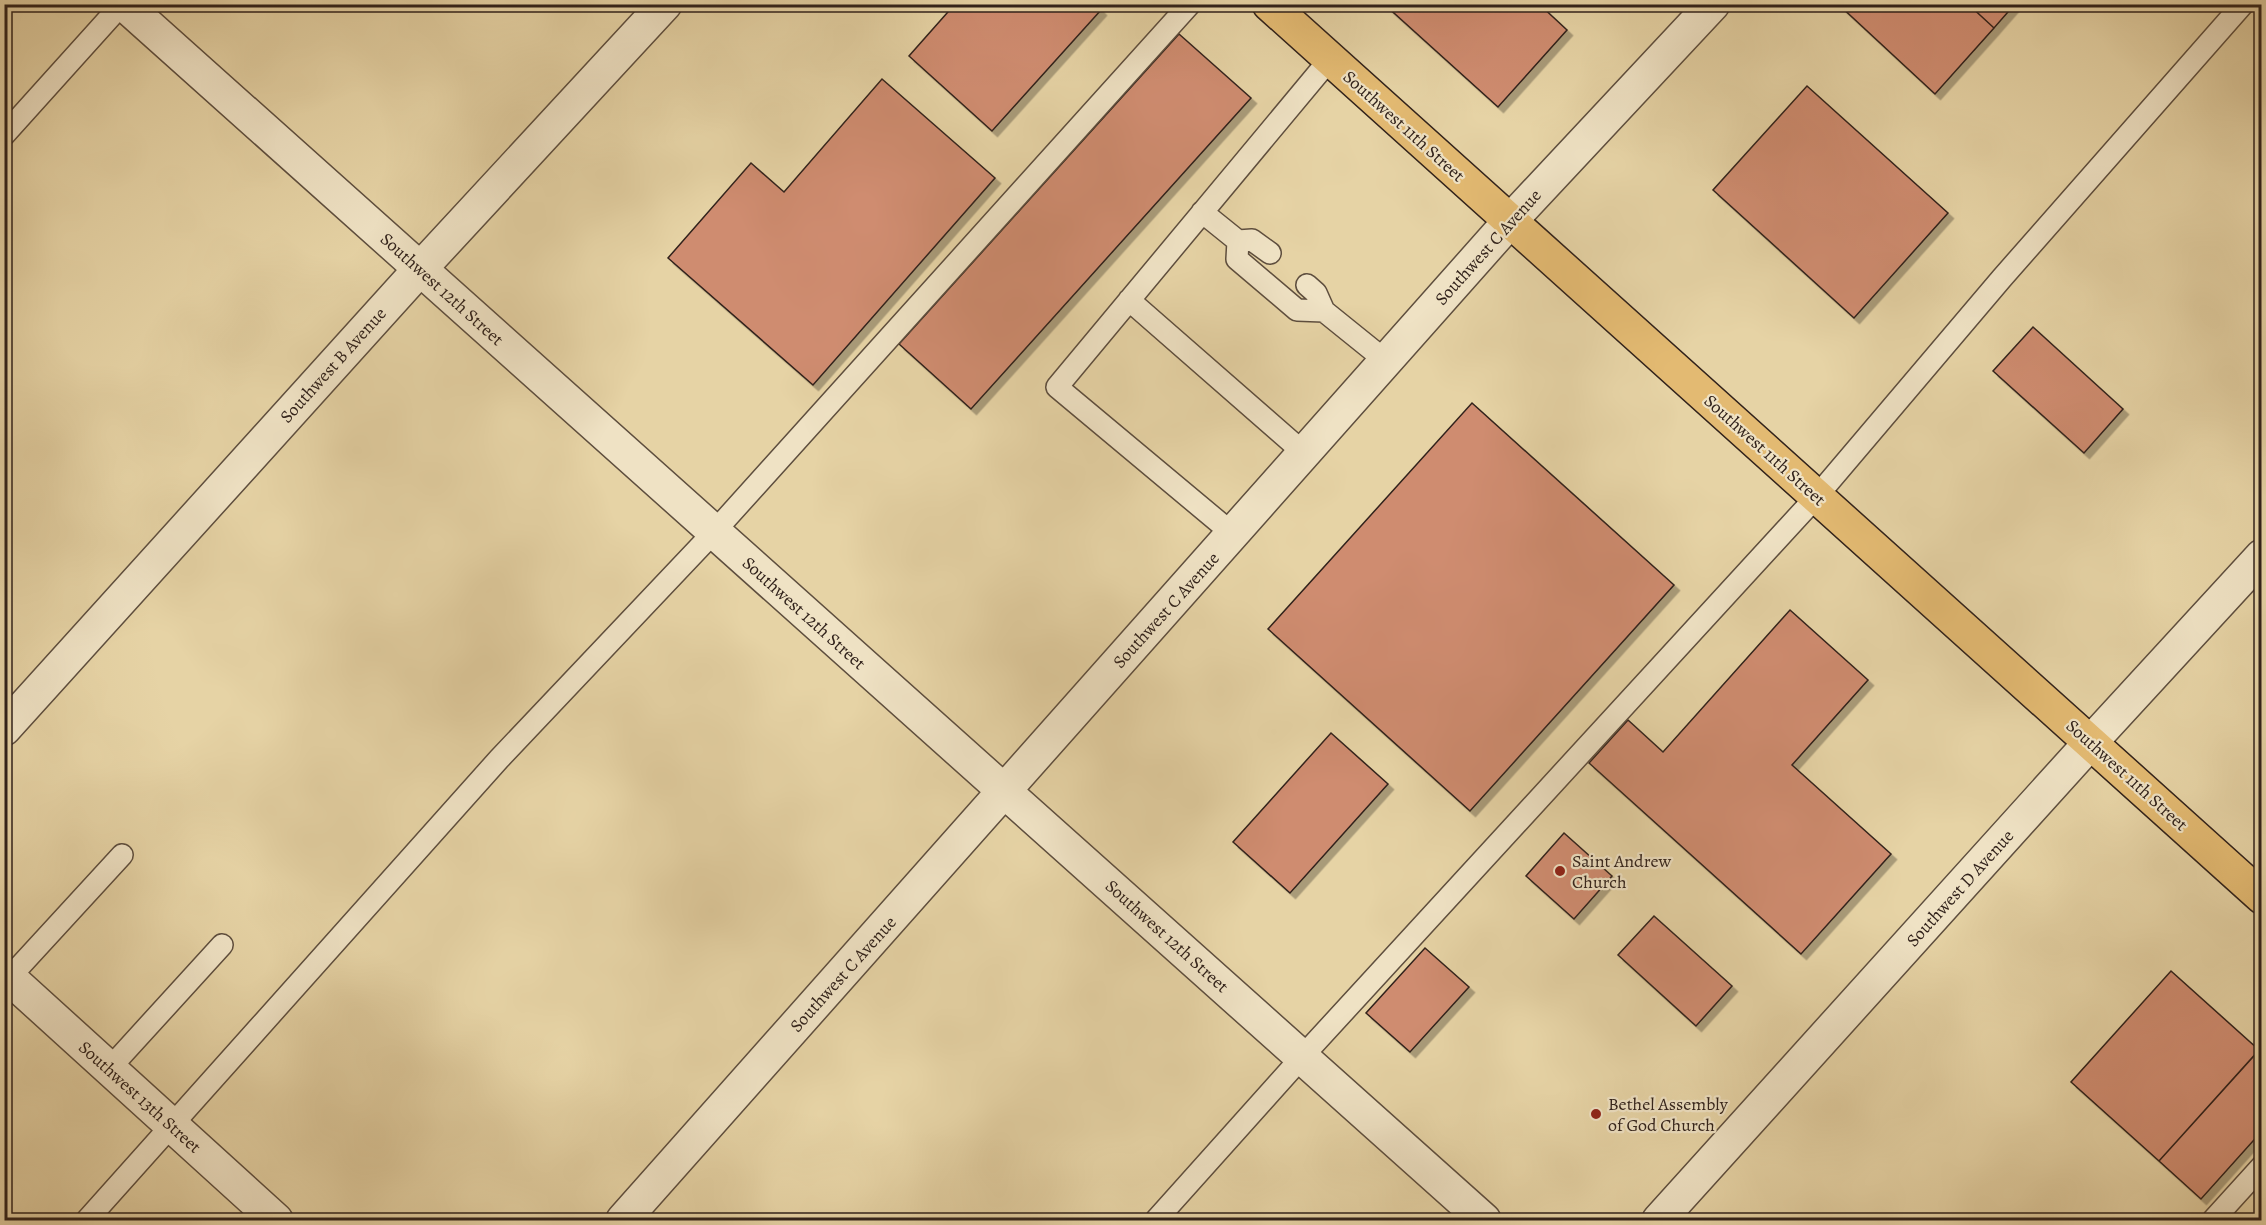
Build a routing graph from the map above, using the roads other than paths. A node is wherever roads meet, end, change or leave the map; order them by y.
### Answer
1 (123, 4) edge
2 (665, 4) edge
3 (1190, 4) edge
4 (1269, 4) edge
5 (1713, 4) edge
6 (2243, 4) edge
7 (1330, 60) junction
8 (4, 135) edge
9 (1202, 212) junction
10 (1510, 221) junction
11 (1238, 241) junction
12 (1270, 253) dead end
13 (420, 269) junction
14 (1307, 285) dead end
15 (1130, 300) junction
16 (1324, 310) junction
17 (1386, 361) junction
18 (1304, 453) junction
19 (1817, 496) junction
20 (714, 532) junction
21 (1233, 534) junction
22 (2262, 556) edge
23 (4, 729) edge
24 (2090, 743) junction
25 (1005, 792) junction
26 (122, 855) dead end
27 (2262, 897) edge
28 (222, 945) dead end
29 (7, 975) edge
30 (1302, 1058) junction
31 (109, 1069) junction
32 (171, 1126) junction
33 (2262, 1166) edge
34 (87, 1221) edge
35 (276, 1221) edge
36 (623, 1221) edge
37 (1156, 1221) edge
38 (1484, 1221) edge
39 (1659, 1221) edge
40 (2213, 1221) edge

1 - 8 lane
1 - 13 street, Southwest 12th Street
2 - 13 street, Southwest B Avenue
3 - 20 lane
4 - 7 main road, Southwest 11th Street
5 - 10 street, Southwest C Avenue
6 - 19 lane
7 - 9 lane
7 - 10 main road, Southwest 11th Street
9 - 11 lane
9 - 15 lane
10 - 17 street, Southwest C Avenue
10 - 19 main road, Southwest 11th Street
11 - 12 lane
11 - 16 lane
13 - 20 street, Southwest 12th Street
13 - 23 street, Southwest B Avenue
14 - 16 lane
15 - 18 lane
15 - 21 lane
16 - 17 lane
17 - 18 street, Southwest C Avenue
18 - 21 street, Southwest C Avenue
19 - 24 main road, Southwest 11th Street
19 - 30 lane
20 - 25 street, Southwest 12th Street
20 - 32 lane
21 - 25 street, Southwest C Avenue
22 - 24 street, Southwest D Avenue
24 - 27 main road, Southwest 11th Street
24 - 39 street, Southwest D Avenue
25 - 30 street, Southwest 12th Street
25 - 36 street, Southwest C Avenue
26 - 29 lane
28 - 31 lane
29 - 31 street, Southwest 13th Street
30 - 37 lane
30 - 38 street, Southwest 12th Street
31 - 32 street, Southwest 13th Street
32 - 34 lane
32 - 35 street, Southwest 13th Street
33 - 40 lane

